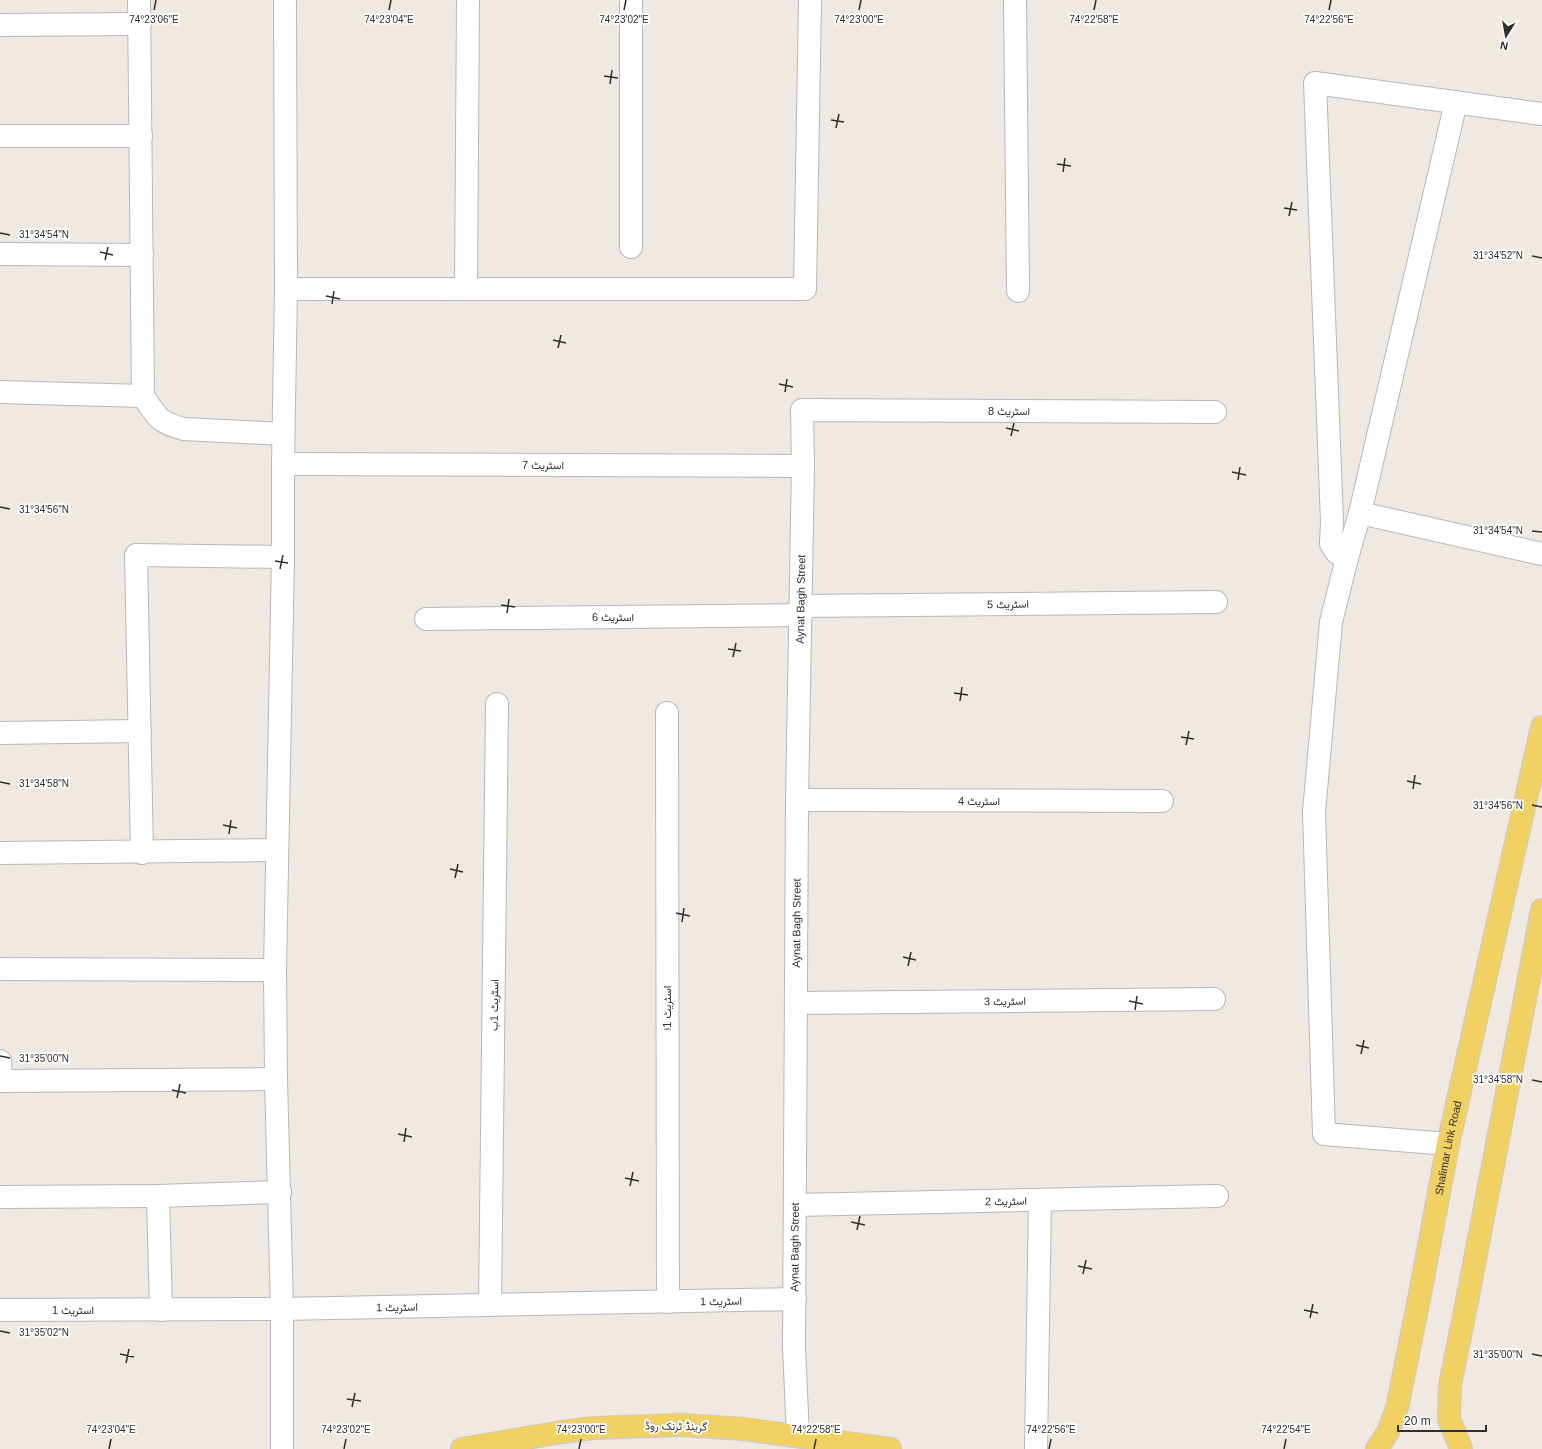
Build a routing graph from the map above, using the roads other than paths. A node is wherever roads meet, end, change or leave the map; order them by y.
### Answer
1 (139, 0) edge
2 (285, 0) edge
3 (468, 0) edge
4 (631, 0) edge
5 (810, 0) edge
6 (1015, 0) edge
7 (0, 24) edge
8 (140, 24) junction
9 (1456, 102) junction
10 (1542, 114) edge
11 (0, 136) edge
12 (141, 136) junction
13 (631, 247) dead end
14 (0, 254) edge
15 (142, 255) junction
16 (286, 289) junction
17 (466, 289) junction
18 (1018, 292) dead end
19 (0, 392) edge
20 (143, 396) junction
21 (802, 410) joint
22 (1215, 412) dead end
23 (283, 434) junction
24 (283, 464) junction
25 (803, 466) junction
26 (1360, 513) junction
27 (1542, 554) edge
28 (284, 557) junction
29 (1347, 558) junction
30 (1216, 602) dead end
31 (801, 611) junction
32 (426, 619) dead end
33 (497, 704) dead end
34 (667, 714) dead end
35 (1542, 727) edge
36 (140, 731) junction
37 (0, 733) edge
38 (797, 800) junction
39 (1162, 801) dead end
40 (277, 850) junction
41 (0, 853) edge
42 (142, 853) junction
43 (1542, 910) edge
44 (0, 969) edge
45 (275, 970) junction
46 (1214, 999) dead end
47 (796, 1003) junction
48 (0, 1074) edge
49 (276, 1079) junction
50 (1448, 1144) junction
51 (280, 1192) junction
52 (158, 1196) junction
53 (1217, 1196) dead end
54 (0, 1197) edge
55 (1040, 1200) junction
56 (795, 1205) junction
57 (795, 1299) junction
58 (668, 1302) junction
59 (490, 1305) junction
60 (282, 1309) junction
61 (0, 1310) edge
62 (161, 1310) junction
63 (798, 1436) junction
64 (486, 1447) edge
65 (282, 1449) edge
66 (462, 1449) edge
67 (890, 1449) edge
68 (1036, 1449) edge
69 (1377, 1449) edge
70 (1460, 1449) edge

1 - 8 street
2 - 16 street
3 - 17 street
4 - 13 street
5 - 17 street
6 - 18 street
7 - 8 street
8 - 12 street
9 - 10 street
9 - 26 street
9 - 29 street
11 - 12 street
12 - 15 street
14 - 15 street
15 - 20 street
16 - 17 street
16 - 23 street
19 - 20 street
20 - 23 street
21 - 22 street, اسٹریٹ 8
21 - 25 street, Aynat Bagh Street
23 - 24 street
24 - 25 street, اسٹریٹ 7
24 - 28 street
25 - 31 street, Aynat Bagh Street
26 - 27 street
26 - 29 street
28 - 36 street
28 - 40 street
29 - 50 street
30 - 31 street, اسٹریٹ 5
31 - 32 street, اسٹریٹ 6
31 - 38 street, Aynat Bagh Street
33 - 59 street, اسٹریٹ 1ب
34 - 58 street, اسٹریٹ 1ا
35 - 50 main road, Shalimar Link Road
36 - 37 street
36 - 42 street
38 - 39 street, اسٹریٹ 4
38 - 47 street, Aynat Bagh Street
40 - 42 street
40 - 45 street
41 - 42 street
43 - 70 main road
44 - 45 street
45 - 49 street
46 - 47 street, اسٹریٹ 3
47 - 56 street, Aynat Bagh Street
48 - 49 street
49 - 51 street
50 - 69 main road, Shalimar Link Road
51 - 52 street
51 - 60 street
52 - 54 street
52 - 62 street
53 - 55 street, اسٹریٹ 2
55 - 56 street, اسٹریٹ 2
55 - 68 street
56 - 57 street, Aynat Bagh Street
57 - 58 street, اسٹریٹ 1
57 - 63 street, Aynat Bagh Street
58 - 59 street, اسٹریٹ 1
59 - 60 street, اسٹریٹ 1
60 - 62 street, اسٹریٹ 1
60 - 65 street
61 - 62 street, اسٹریٹ 1
63 - 64 main road, گرینڈ ٹرنک روڈ
63 - 67 main road, گرینڈ ٹرنک روڈ
64 - 66 main road, گرینڈ ٹرنک روڈ

